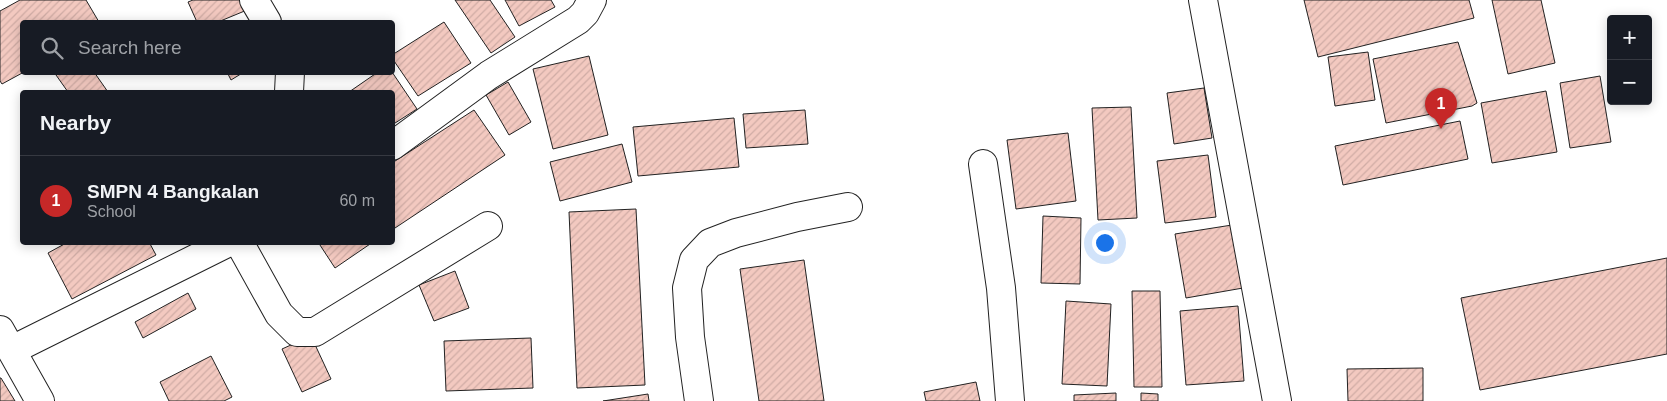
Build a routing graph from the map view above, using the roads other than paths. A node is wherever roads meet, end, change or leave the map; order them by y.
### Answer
1 (254, 0) edge
2 (592, 0) edge
3 (1203, 0) edge
4 (266, 20) edge
5 (290, 75) edge
6 (289, 90) edge
7 (395, 144) edge
8 (982, 164) dead end
9 (848, 207) dead end
10 (488, 226) dead end
11 (222, 245) edge
12 (241, 245) edge
13 (6, 340) edge
14 (40, 401) edge
15 (699, 401) edge
16 (1010, 401) edge
17 (1277, 401) edge

1 - 4 street
2 - 7 street
3 - 17 street
5 - 6 street
8 - 16 street
9 - 15 street
10 - 12 street
11 - 13 street
13 - 14 street

